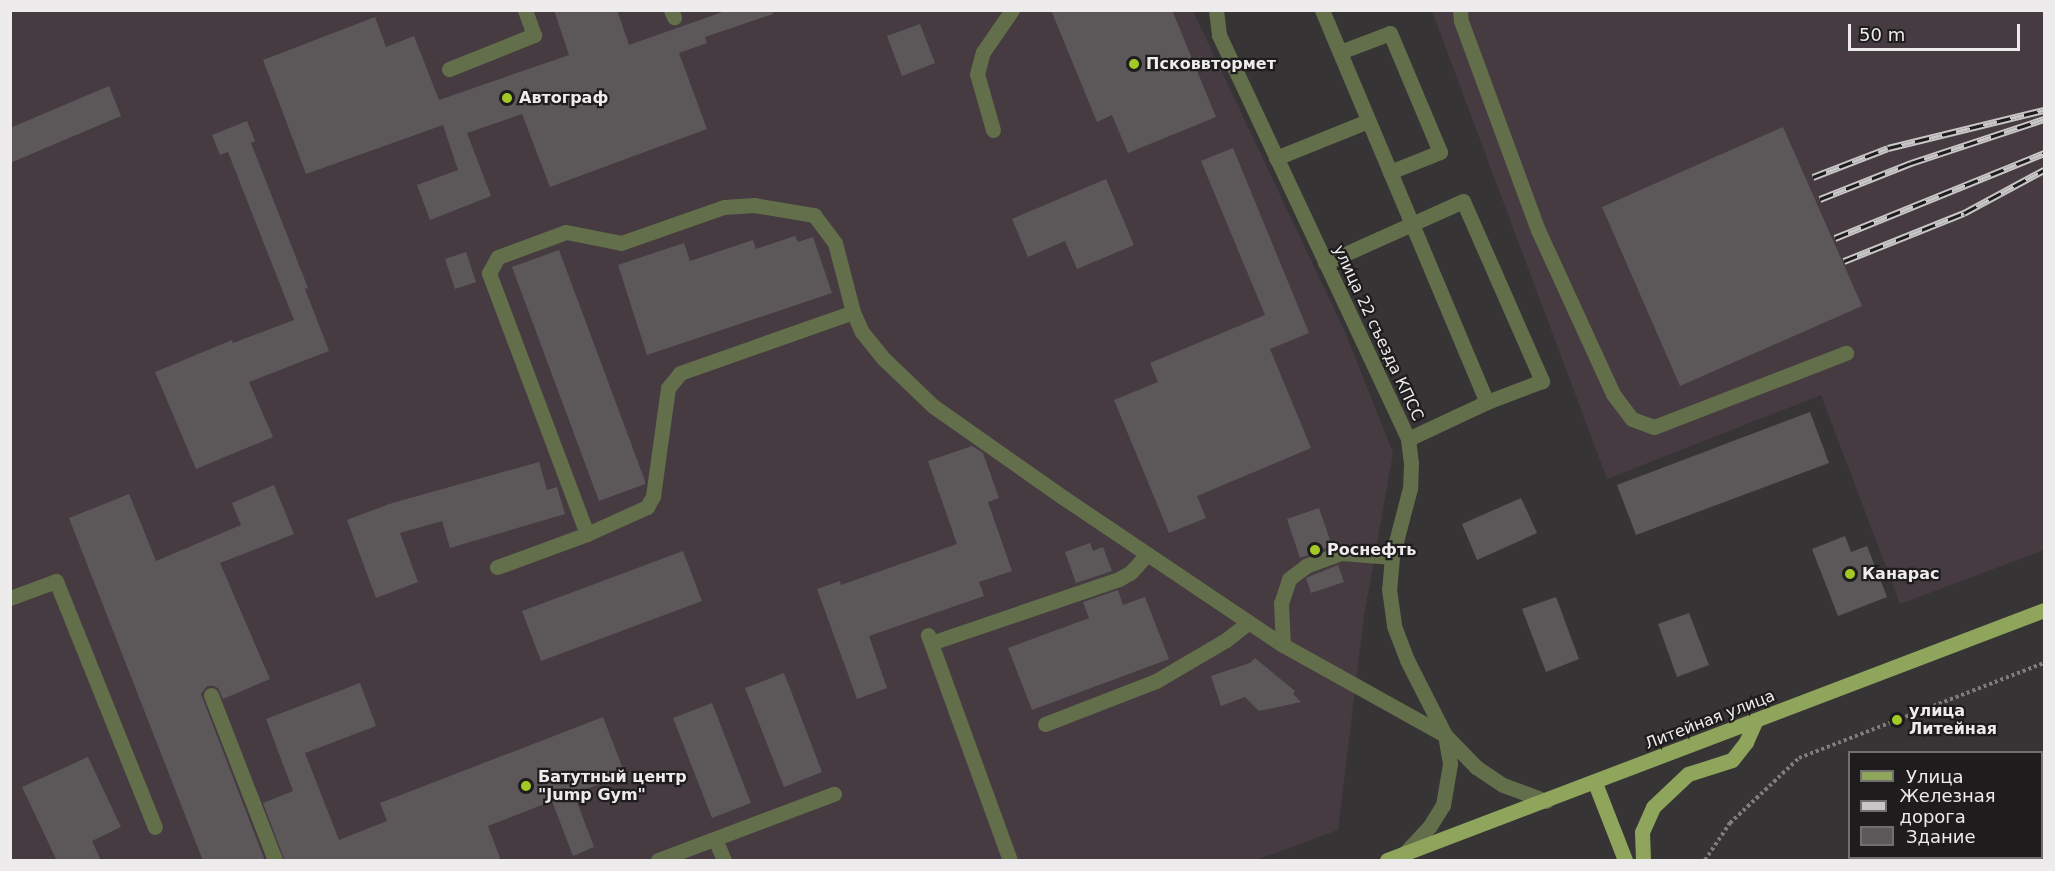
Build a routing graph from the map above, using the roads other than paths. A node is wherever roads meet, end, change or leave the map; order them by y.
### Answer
1 (525, 10) edge
2 (1012, 10) edge
3 (1208, 10) edge
4 (1216, 10) edge
5 (1322, 10) edge
6 (1460, 10) edge
7 (1219, 35) junction
8 (1340, 52) junction
9 (449, 69) dead end
10 (1368, 121) junction
11 (993, 130) dead end
12 (1276, 158) junction
13 (1390, 172) junction
14 (1412, 224) junction
15 (1325, 263) junction
16 (853, 312) junction
17 (1846, 353) dead end
18 (1487, 402) junction
19 (1408, 439) junction
20 (587, 534) junction
21 (1147, 554) junction
22 (1392, 557) junction
23 (497, 567) dead end
24 (10, 598) edge
25 (2044, 610) edge
26 (1249, 622) junction
27 (1283, 645) junction
28 (211, 695) dead end
29 (1755, 722) junction
30 (1045, 724) dead end
31 (1445, 735) junction
32 (1595, 783) junction
33 (834, 794) dead end
34 (1546, 801) junction
35 (155, 827) dead end
36 (715, 838) junction
37 (1404, 854) junction
38 (275, 861) edge
39 (658, 861) edge
40 (724, 861) edge
41 (1010, 861) edge
42 (1387, 861) edge
43 (1625, 861) edge
44 (1643, 861) edge

1 - 9 street
2 - 11 street
3 - 7 street
4 - 7 street, улица 22 съезда КПСС
5 - 8 street
6 - 17 street
7 - 12 street, улица 22 съезда КПСС
8 - 10 street
8 - 13 street
10 - 12 street
10 - 13 street
12 - 15 street, улица 22 съезда КПСС
13 - 14 street
14 - 15 street
14 - 18 street
14 - 18 street
15 - 19 street, улица 22 съезда КПСС
16 - 20 street
16 - 20 street
16 - 21 street
18 - 19 street
19 - 22 street, улица 22 съезда КПСС
20 - 23 street
21 - 26 street
21 - 41 street
22 - 27 street
22 - 31 street, улица 22 съезда КПСС
24 - 35 street
25 - 29 main road, Литейная улица
26 - 27 street
26 - 30 street
27 - 31 street
28 - 38 street
29 - 32 main road, Литейная улица
29 - 44 main road
31 - 34 street, улица 22 съезда КПСС
31 - 37 street
32 - 34 main road, Литейная улица
32 - 43 main road
33 - 36 street
34 - 37 main road, Литейная улица
36 - 39 street
36 - 40 street
37 - 42 main road, Литейная улица

